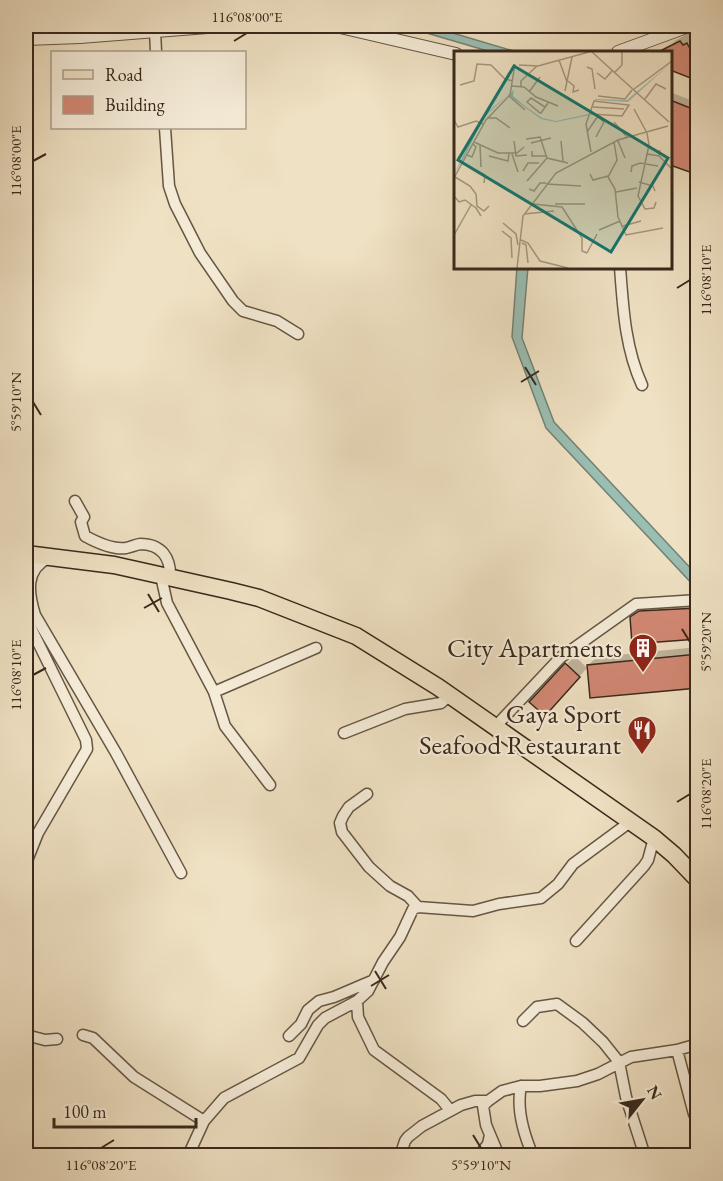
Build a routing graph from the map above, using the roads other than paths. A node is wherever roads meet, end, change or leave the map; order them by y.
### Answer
1 (220, 26) edge
2 (336, 26) edge
3 (689, 26) edge
4 (154, 31) junction
5 (26, 39) edge
6 (156, 51) edge
7 (621, 51) edge
8 (454, 54) edge
9 (165, 129) edge
10 (620, 268) edge
11 (298, 334) dead end
12 (642, 385) dead end
13 (75, 501) dead end
14 (26, 554) edge
15 (51, 556) junction
16 (166, 577) junction
17 (698, 600) edge
18 (26, 618) edge
19 (316, 648) dead end
20 (214, 693) junction
21 (450, 695) junction
22 (495, 727) junction
23 (344, 733) dead end
24 (270, 785) dead end
25 (367, 794) dead end
26 (630, 822) junction
27 (654, 838) junction
28 (26, 863) edge
29 (182, 873) dead end
30 (698, 880) edge
31 (418, 907) junction
32 (576, 941) dead end
33 (374, 980) junction
34 (357, 1001) junction
35 (523, 1022) dead end
36 (26, 1035) edge
37 (83, 1035) dead end
38 (289, 1036) dead end
39 (57, 1039) dead end
40 (698, 1044) edge
41 (677, 1050) junction
42 (619, 1062) junction
43 (521, 1086) junction
44 (488, 1101) junction
45 (450, 1110) junction
46 (698, 1119) edge
47 (204, 1121) junction
48 (490, 1135) junction
49 (644, 1153) dead end
50 (188, 1155) edge
51 (400, 1155) edge
52 (479, 1155) edge
53 (499, 1155) edge
54 (533, 1155) edge

1 - 4 street
2 - 8 street
3 - 7 street
4 - 5 street
4 - 6 street
9 - 11 street
10 - 12 street
13 - 16 street
14 - 15 main road
15 - 16 main road
15 - 29 street
16 - 20 street
16 - 21 main road
17 - 22 street
18 - 28 street
19 - 20 street
20 - 24 street
21 - 22 main road
21 - 23 street
22 - 26 main road
25 - 31 street
26 - 27 main road
26 - 31 street
27 - 30 main road
27 - 32 street
31 - 33 street
33 - 34 street
33 - 38 street
34 - 45 street
34 - 47 street
35 - 42 street
36 - 39 street
37 - 47 street
40 - 41 street
41 - 42 street
41 - 46 street
42 - 43 street
42 - 49 street
43 - 44 street
43 - 54 street
44 - 45 street
44 - 48 street
45 - 51 street
47 - 50 street
48 - 52 street
48 - 53 street

